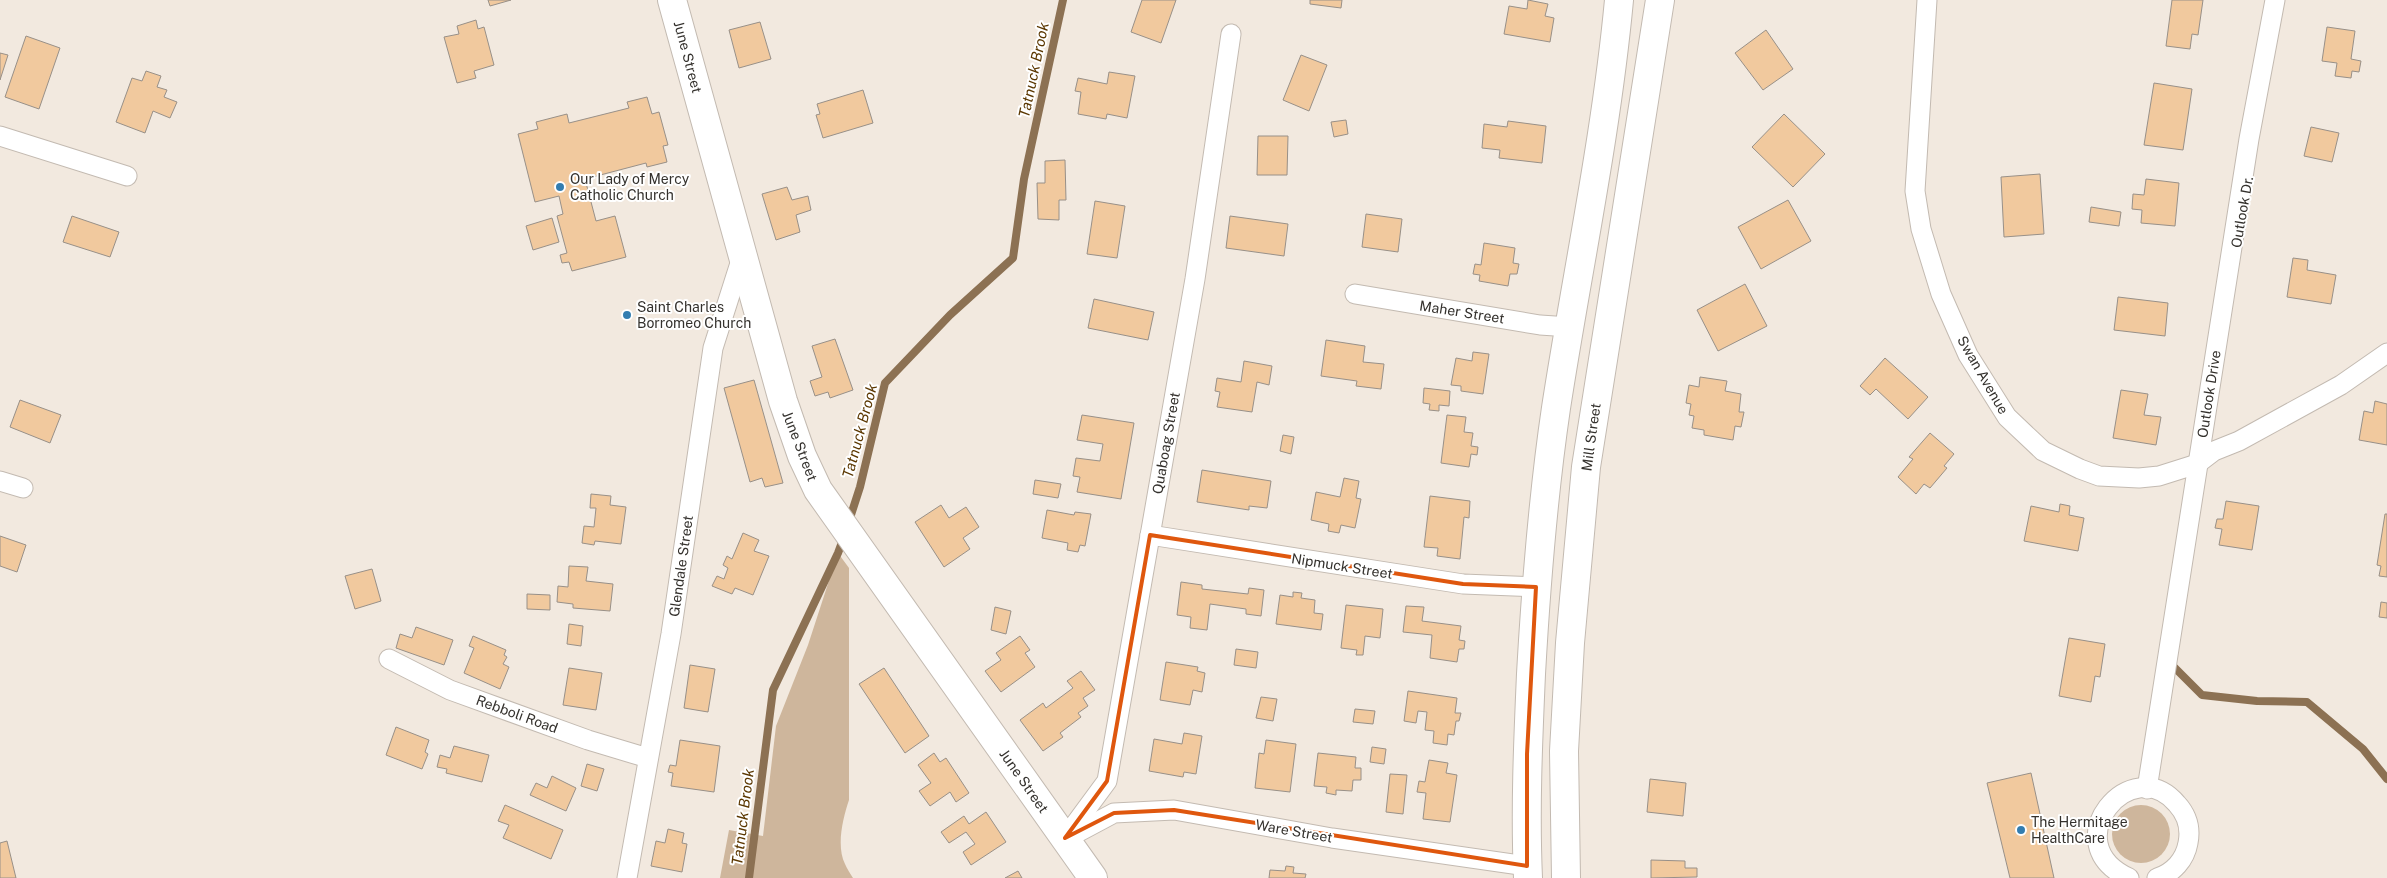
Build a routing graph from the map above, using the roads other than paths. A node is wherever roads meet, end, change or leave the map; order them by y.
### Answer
1 (672, 0) edge
2 (1619, 0) edge
3 (1660, 0) edge
4 (1927, 0) edge
5 (2275, 0) edge
6 (2279, 0) edge
7 (1231, 34) dead end
8 (0, 136) edge
9 (127, 176) dead end
10 (743, 256) junction
11 (1355, 294) dead end
12 (1570, 327) junction
13 (2387, 353) edge
14 (2204, 425) junction
15 (2197, 464) junction
16 (0, 481) edge
17 (22, 488) dead end
18 (1150, 535) junction
19 (1536, 587) junction
20 (389, 659) dead end
21 (648, 758) junction
22 (2147, 789) junction
23 (1065, 838) junction
24 (1527, 872) edge
25 (2166, 876) edge
26 (627, 878) edge
27 (1093, 878) edge
28 (1566, 878) edge
29 (2128, 878) edge

1 - 10 main road, June Street
2 - 12 main road
3 - 28 main road, Mill Street
4 - 15 street, Swan Avenue
5 - 14 street, Outlook Drive
6 - 14 street, Outlook Dr.
7 - 18 street, Quaboag Street
8 - 9 street
10 - 21 street, Glendale Street
10 - 23 main road, June Street
11 - 12 street, Maher Street
12 - 19 main road
13 - 15 street, Swan Avenue
14 - 15 street, Outlook Drive
15 - 22 street, Outlook Drive
16 - 17 street
18 - 19 street, Nipmuck Street
18 - 23 street, Quaboag Street
19 - 24 main road
20 - 21 street, Rebboli Road
21 - 26 street, Glendale Street
22 - 25 street
22 - 29 street
23 - 24 street, Ware Street
23 - 27 main road, June Street

